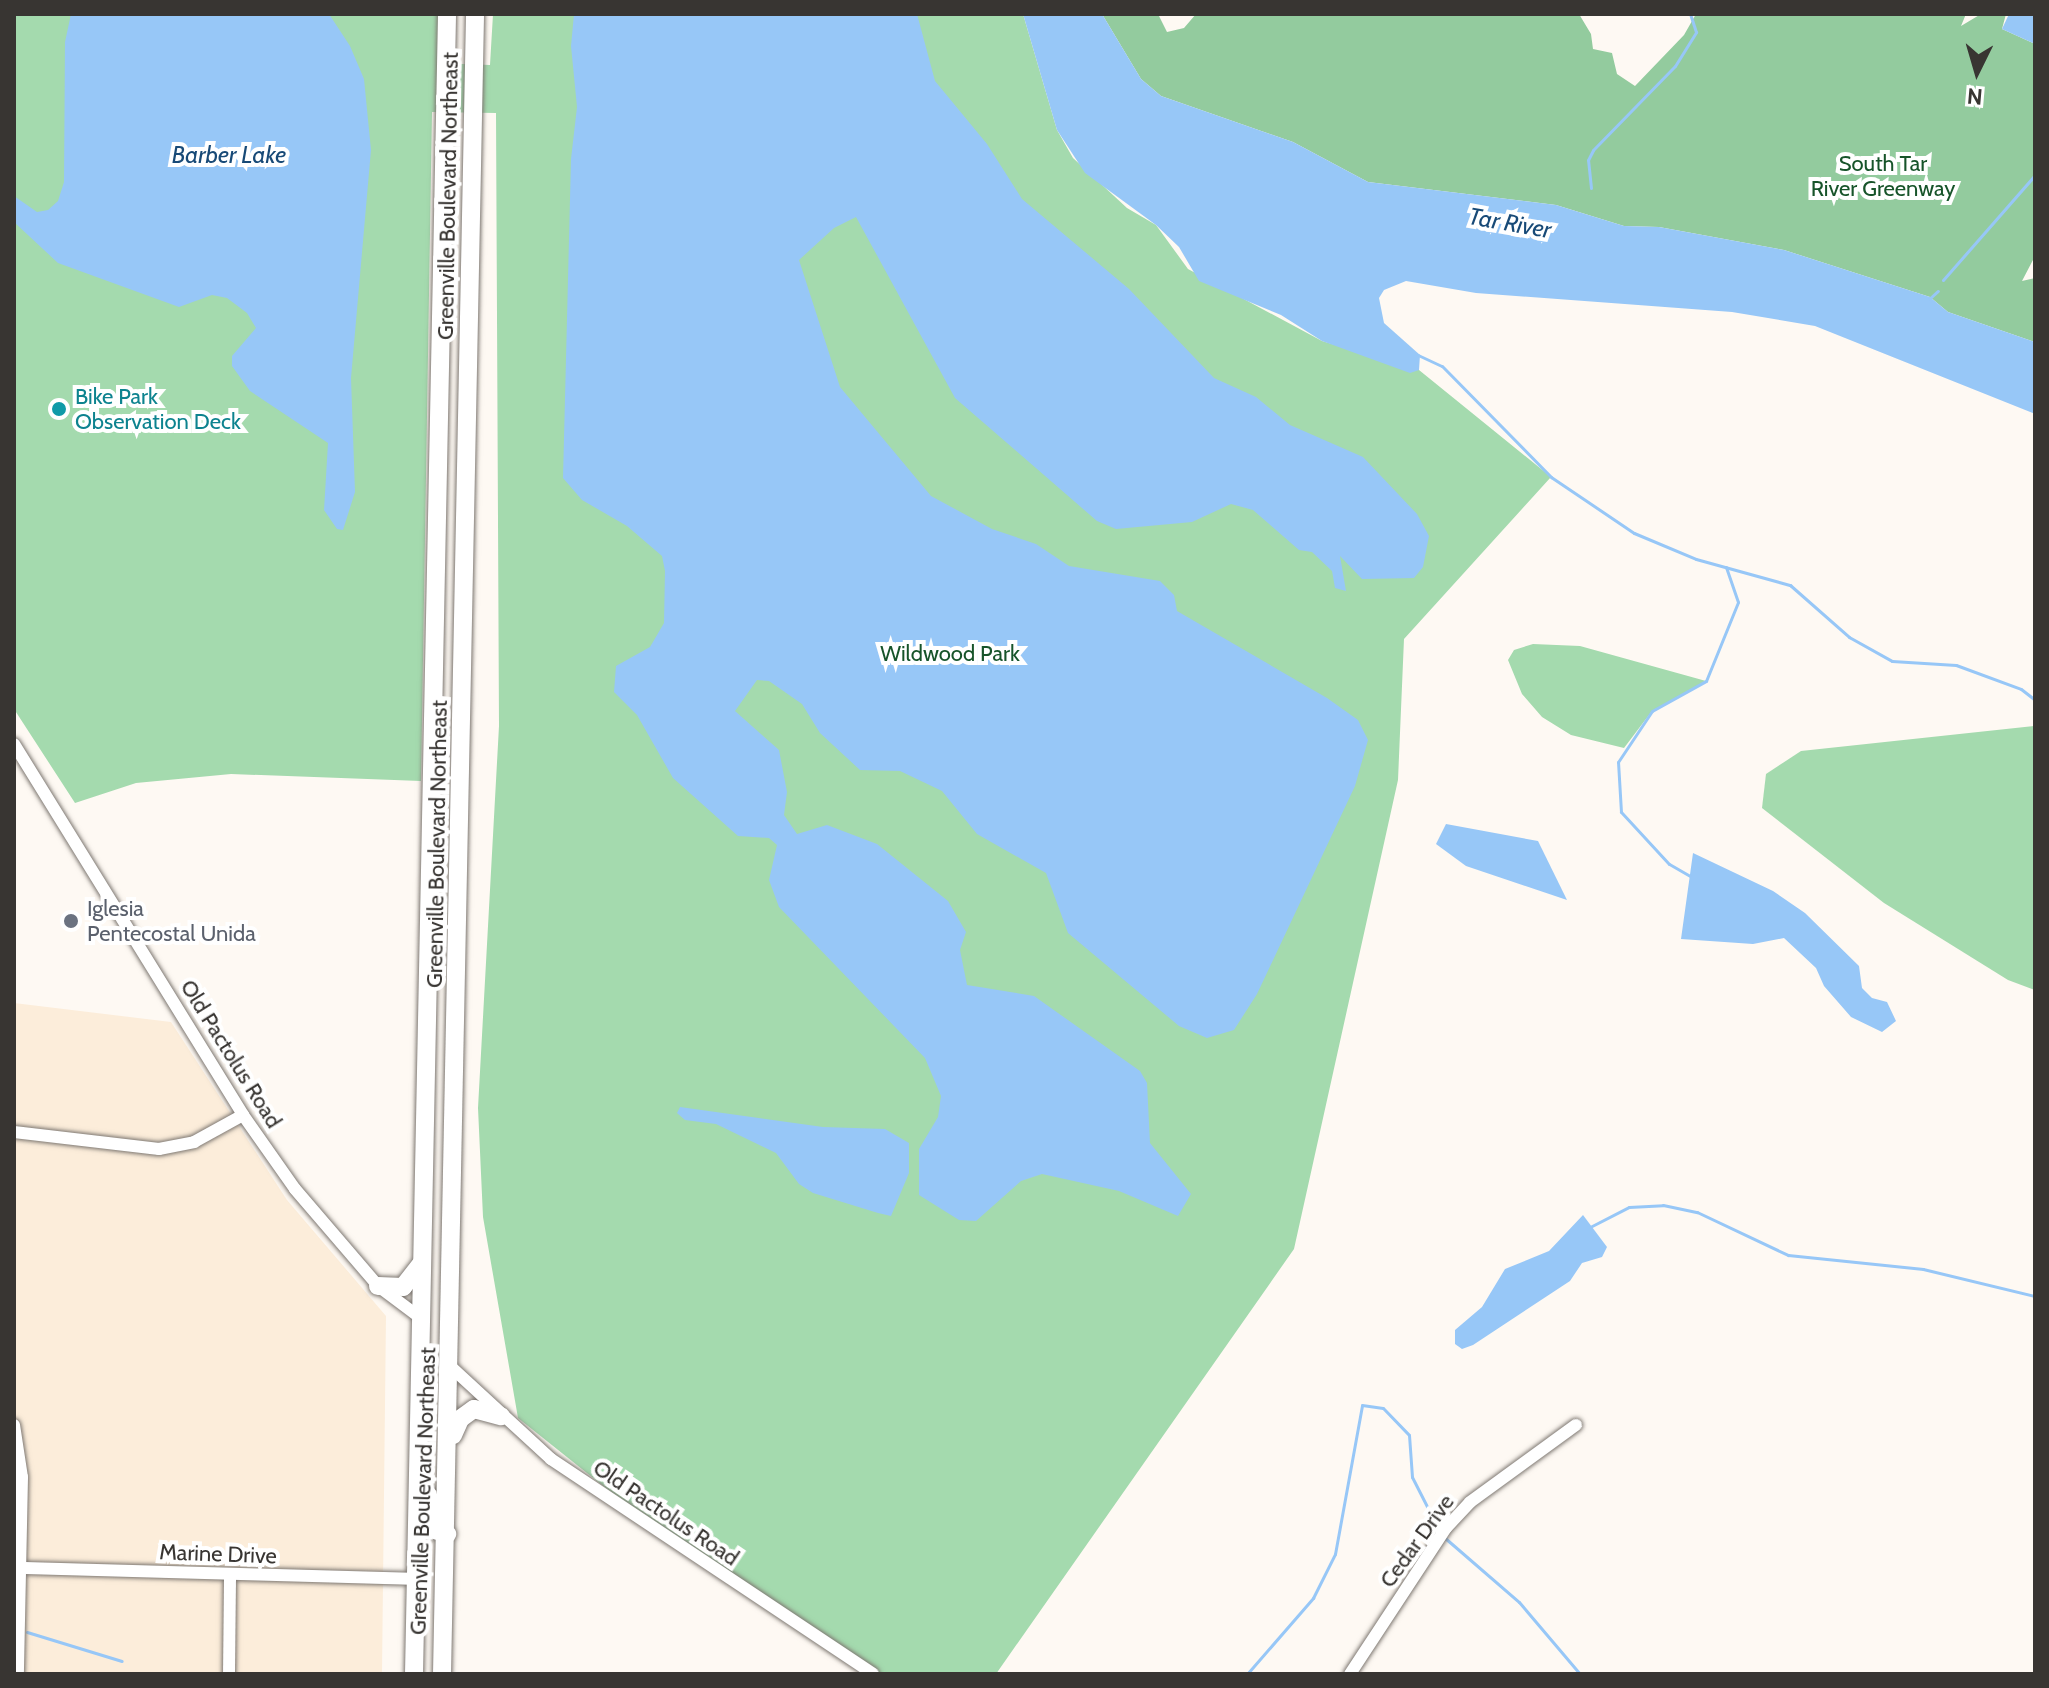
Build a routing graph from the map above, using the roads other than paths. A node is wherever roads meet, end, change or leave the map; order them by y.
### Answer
1 (447, 14) edge
2 (475, 14) edge
3 (14, 744) edge
4 (243, 1115) junction
5 (14, 1132) edge
6 (425, 1163) junction
7 (423, 1261) junction
8 (378, 1286) junction
9 (422, 1319) junction
10 (452, 1327) junction
11 (421, 1366) junction
12 (451, 1367) junction
13 (501, 1416) junction
14 (14, 1425) edge
15 (1576, 1425) dead end
16 (450, 1446) junction
17 (447, 1534) junction
18 (22, 1568) junction
19 (230, 1574) junction
20 (414, 1579) junction
21 (18, 1674) edge
22 (229, 1674) edge
23 (414, 1674) edge
24 (442, 1674) edge
25 (873, 1674) edge
26 (1350, 1674) edge

1 - 6 highway, Greenville Boulevard Northeast
2 - 10 highway, Greenville Boulevard Northeast
3 - 4 street, Old Pactolus Road
4 - 5 street
4 - 8 street, Old Pactolus Road
6 - 7 highway, Greenville Boulevard Northeast
6 - 10 highway
7 - 8 highway
7 - 9 highway, Greenville Boulevard Northeast
8 - 9 street, Old Pactolus Road
9 - 11 highway, Greenville Boulevard Northeast
10 - 12 highway, Greenville Boulevard Northeast
11 - 17 highway
11 - 20 highway, Greenville Boulevard Northeast
12 - 13 street, Old Pactolus Road
12 - 16 highway, Greenville Boulevard Northeast
13 - 16 highway
13 - 25 street, Old Pactolus Road
14 - 18 street
15 - 26 street, Cedar Drive
16 - 17 highway, Greenville Boulevard Northeast
17 - 24 highway, Greenville Boulevard Northeast
18 - 19 street, Marine Drive
18 - 21 street
19 - 20 street, Marine Drive
19 - 22 street
20 - 23 highway, Greenville Boulevard Northeast

